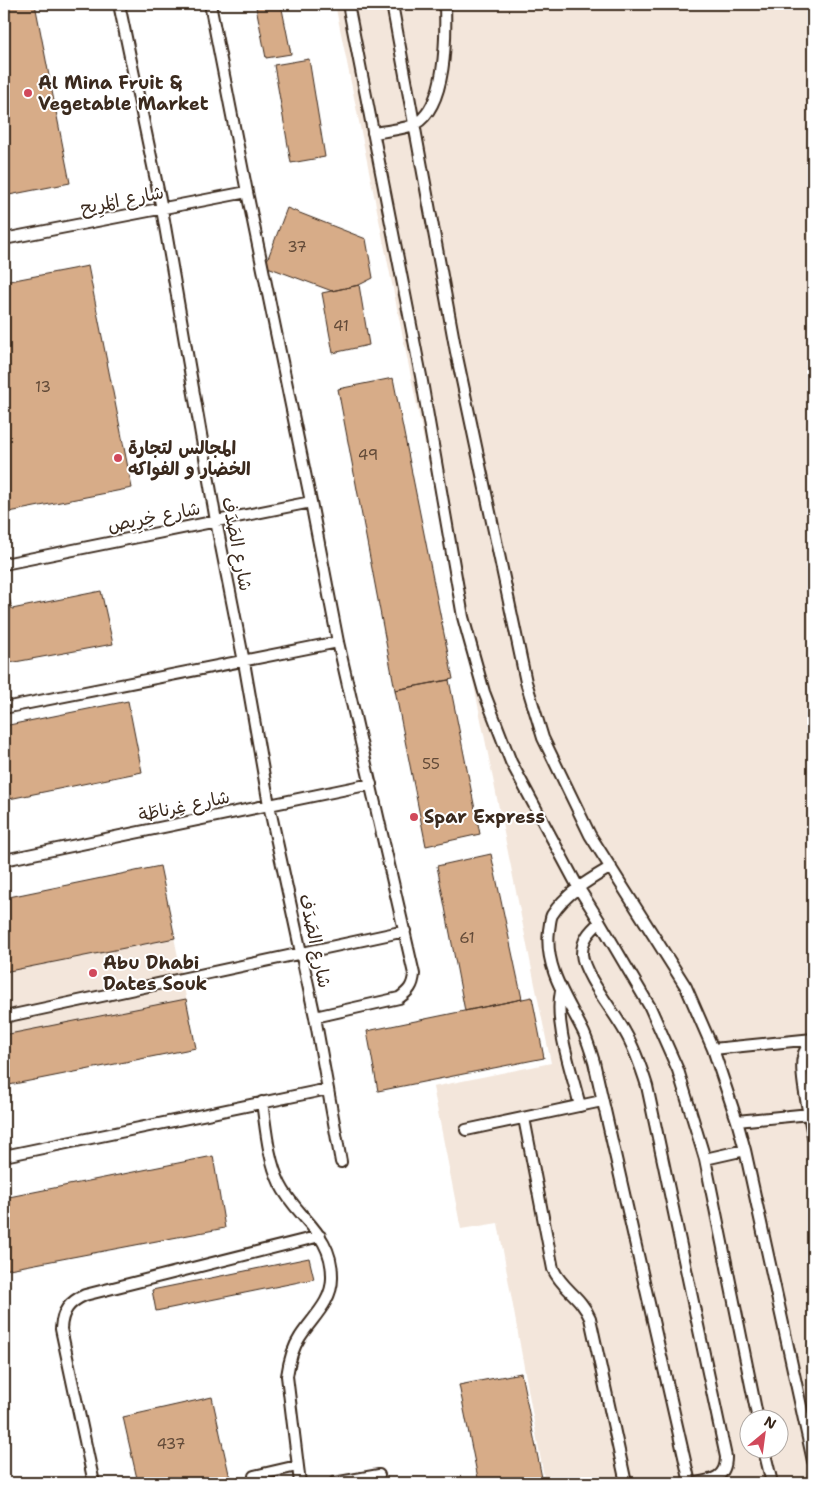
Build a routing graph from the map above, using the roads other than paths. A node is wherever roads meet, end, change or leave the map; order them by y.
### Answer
1 (119, 4) edge
2 (210, 4) edge
3 (348, 4) edge
4 (392, 4) edge
5 (445, 4) edge
6 (414, 125) junction
7 (373, 133) junction
8 (247, 192) junction
9 (162, 208) junction
10 (4, 239) edge
11 (311, 502) junction
12 (216, 521) junction
13 (4, 564) edge
14 (338, 642) junction
15 (244, 662) junction
16 (4, 708) edge
17 (371, 784) junction
18 (269, 805) junction
19 (4, 860) edge
20 (611, 867) junction
21 (578, 887) junction
22 (600, 922) junction
23 (405, 931) junction
24 (301, 954) junction
25 (561, 990) junction
26 (4, 1017) edge
27 (315, 1017) junction
28 (813, 1039) edge
29 (713, 1049) junction
30 (328, 1089) junction
31 (602, 1101) junction
32 (262, 1102) junction
33 (580, 1106) junction
34 (810, 1114) junction
35 (524, 1118) junction
36 (737, 1121) junction
37 (466, 1130) dead end
38 (813, 1136) edge
39 (745, 1150) junction
40 (4, 1156) edge
41 (705, 1159) junction
42 (341, 1162) dead end
43 (320, 1236) junction
44 (756, 1410) edge
45 (766, 1460) edge
46 (813, 1461) edge
47 (297, 1466) junction
48 (379, 1475) dead end
49 (254, 1476) dead end
50 (94, 1483) edge
51 (300, 1483) edge
52 (334, 1483) edge
53 (626, 1483) edge
54 (690, 1483) edge
55 (695, 1483) edge
56 (772, 1483) edge

1 - 9 lane, شارع الصَدَف
2 - 8 lane
3 - 7 lane
4 - 6 lane
5 - 6 lane
6 - 7 lane
6 - 20 lane
7 - 21 lane
8 - 9 lane, شارع المُرِيح
8 - 11 lane
9 - 10 lane, شارع المُرِيح
9 - 12 lane, شارع الصَدَف
11 - 12 lane, شارع خِرِيص
11 - 14 lane
12 - 13 lane, شارع خِرِيص
12 - 15 lane, شارع الصَدَف
14 - 15 lane
14 - 17 lane
15 - 16 lane
15 - 18 lane, شارع الصَدَف
17 - 18 lane, شارع غِرناطَة
17 - 23 lane
18 - 19 lane, شارع غِرناطَة
18 - 24 lane, شارع الصَدَف
20 - 21 lane
20 - 29 lane
21 - 22 lane
21 - 25 lane
22 - 41 lane
22 - 55 lane
23 - 24 lane
23 - 27 lane
24 - 26 lane
24 - 27 lane, شارع الصَدَف
25 - 31 lane
25 - 33 lane
27 - 30 lane, شارع الصَدَف
28 - 29 lane
28 - 34 lane
29 - 36 lane
30 - 32 lane
30 - 42 lane, شارع الصَدَف
31 - 33 lane
31 - 54 lane
32 - 40 lane
32 - 43 lane
33 - 35 lane
34 - 36 lane
34 - 38 lane
35 - 37 lane
35 - 53 lane
36 - 39 lane
39 - 41 lane
39 - 46 lane
41 - 44 lane
43 - 47 lane
43 - 50 lane
45 - 56 lane
47 - 49 lane
47 - 51 lane
48 - 52 lane

